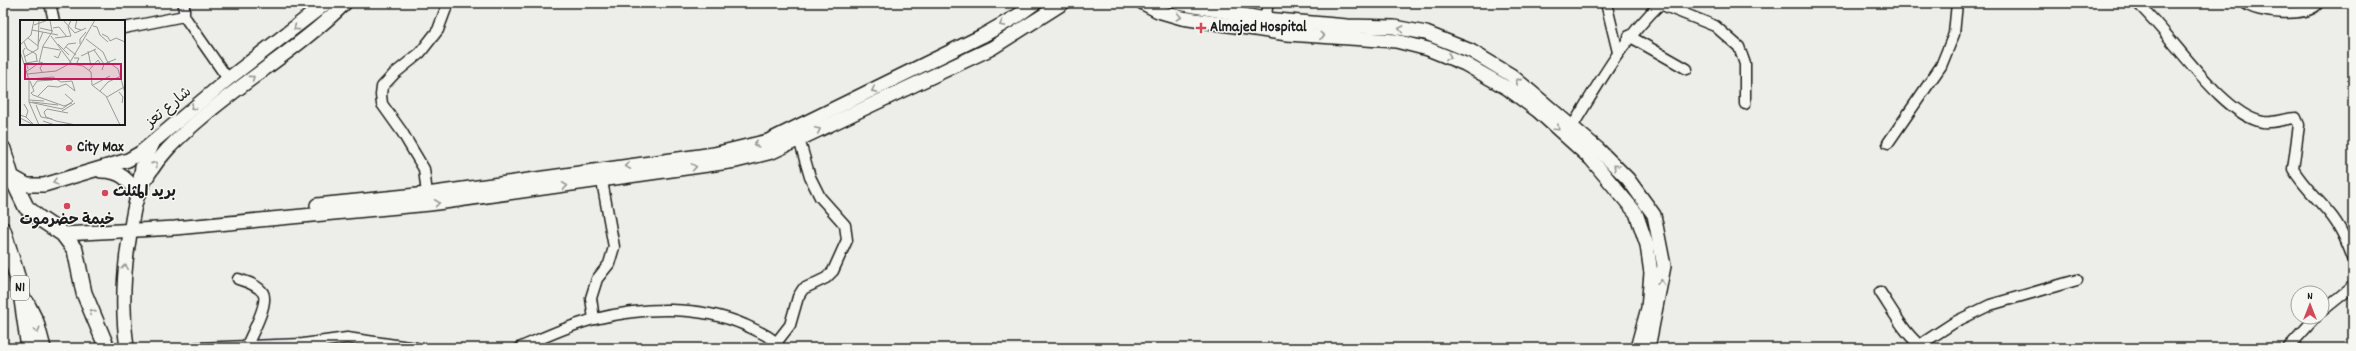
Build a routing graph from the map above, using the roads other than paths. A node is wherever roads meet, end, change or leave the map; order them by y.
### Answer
1 (50, 3) edge
2 (184, 3) edge
3 (326, 3) edge
4 (345, 3) edge
5 (448, 3) edge
6 (1035, 3) edge
7 (1063, 3) edge
8 (1143, 3) edge
9 (1179, 3) edge
10 (1268, 3) edge
11 (1606, 3) edge
12 (1660, 3) edge
13 (1957, 3) edge
14 (2137, 3) edge
15 (2245, 3) edge
16 (2318, 3) edge
17 (184, 16) junction
18 (1265, 18) junction
19 (54, 20) edge
20 (125, 28) edge
21 (1629, 36) junction
22 (1618, 52) junction
23 (1687, 69) dead end
24 (228, 79) junction
25 (892, 88) junction
26 (1746, 104) dead end
27 (1572, 127) junction
28 (798, 139) junction
29 (156, 140) junction
30 (1888, 143) dead end
31 (3, 149) edge
32 (92, 172) junction
33 (11, 176) junction
34 (602, 181) junction
35 (427, 194) junction
36 (137, 198) junction
37 (131, 228) junction
38 (3, 230) edge
39 (58, 230) junction
40 (2353, 258) edge
41 (238, 279) dead end
42 (2077, 280) dead end
43 (20, 286) junction
44 (2353, 286) edge
45 (1880, 292) dead end
46 (2330, 305) edge
47 (594, 319) junction
48 (2309, 325) edge
49 (778, 345) edge
50 (246, 346) junction
51 (1919, 347) edge
52 (29, 348) edge
53 (42, 348) edge
54 (107, 348) edge
55 (127, 348) edge
56 (130, 348) edge
57 (196, 348) edge
58 (416, 348) edge
59 (519, 348) edge
60 (1637, 348) edge
61 (1648, 348) edge
62 (2288, 348) edge

1 - 19 street
2 - 17 street
3 -> 24 main road, شارع تعز
36 -> 4 main road, شارع تعز
5 - 35 street
6 -> 25 main road
7 - 25 main road
8 -> 60 main road
9 - 18 main road
10 - 18 street
11 - 22 street
12 - 21 street
12 - 26 street
13 - 30 street
14 - 40 street
15 - 16 street
17 - 20 street
17 - 24 street
27 -> 18 main road
21 - 22 street
21 - 23 street
22 - 27 street
24 -> 29 main road, شارع تعز
28 -> 25 main road
25 -> 35 main road
61 -> 27 main road
34 -> 28 main road
28 - 49 street
29 - 32 main road, شارع تعز
29 - 36 main road
31 - 33 highway
32 -> 33 main road, شارع تعز
32 - 36 main road
33 - 39 highway
37 -> 34 main road
34 - 47 street
35 - 37 main road
36 - 37 main road, شارع تعز
37 - 39 main road
55 -> 37 main road, شارع تعز
38 - 43 highway, N1
54 -> 39 highway
41 - 50 street
42 - 51 street
43 - 52 highway, N1
43 -> 53 highway
44 - 46 street
45 - 51 street
47 - 49 street
47 - 59 street
48 - 62 street
50 - 57 street
50 - 58 street
55 - 56 street

